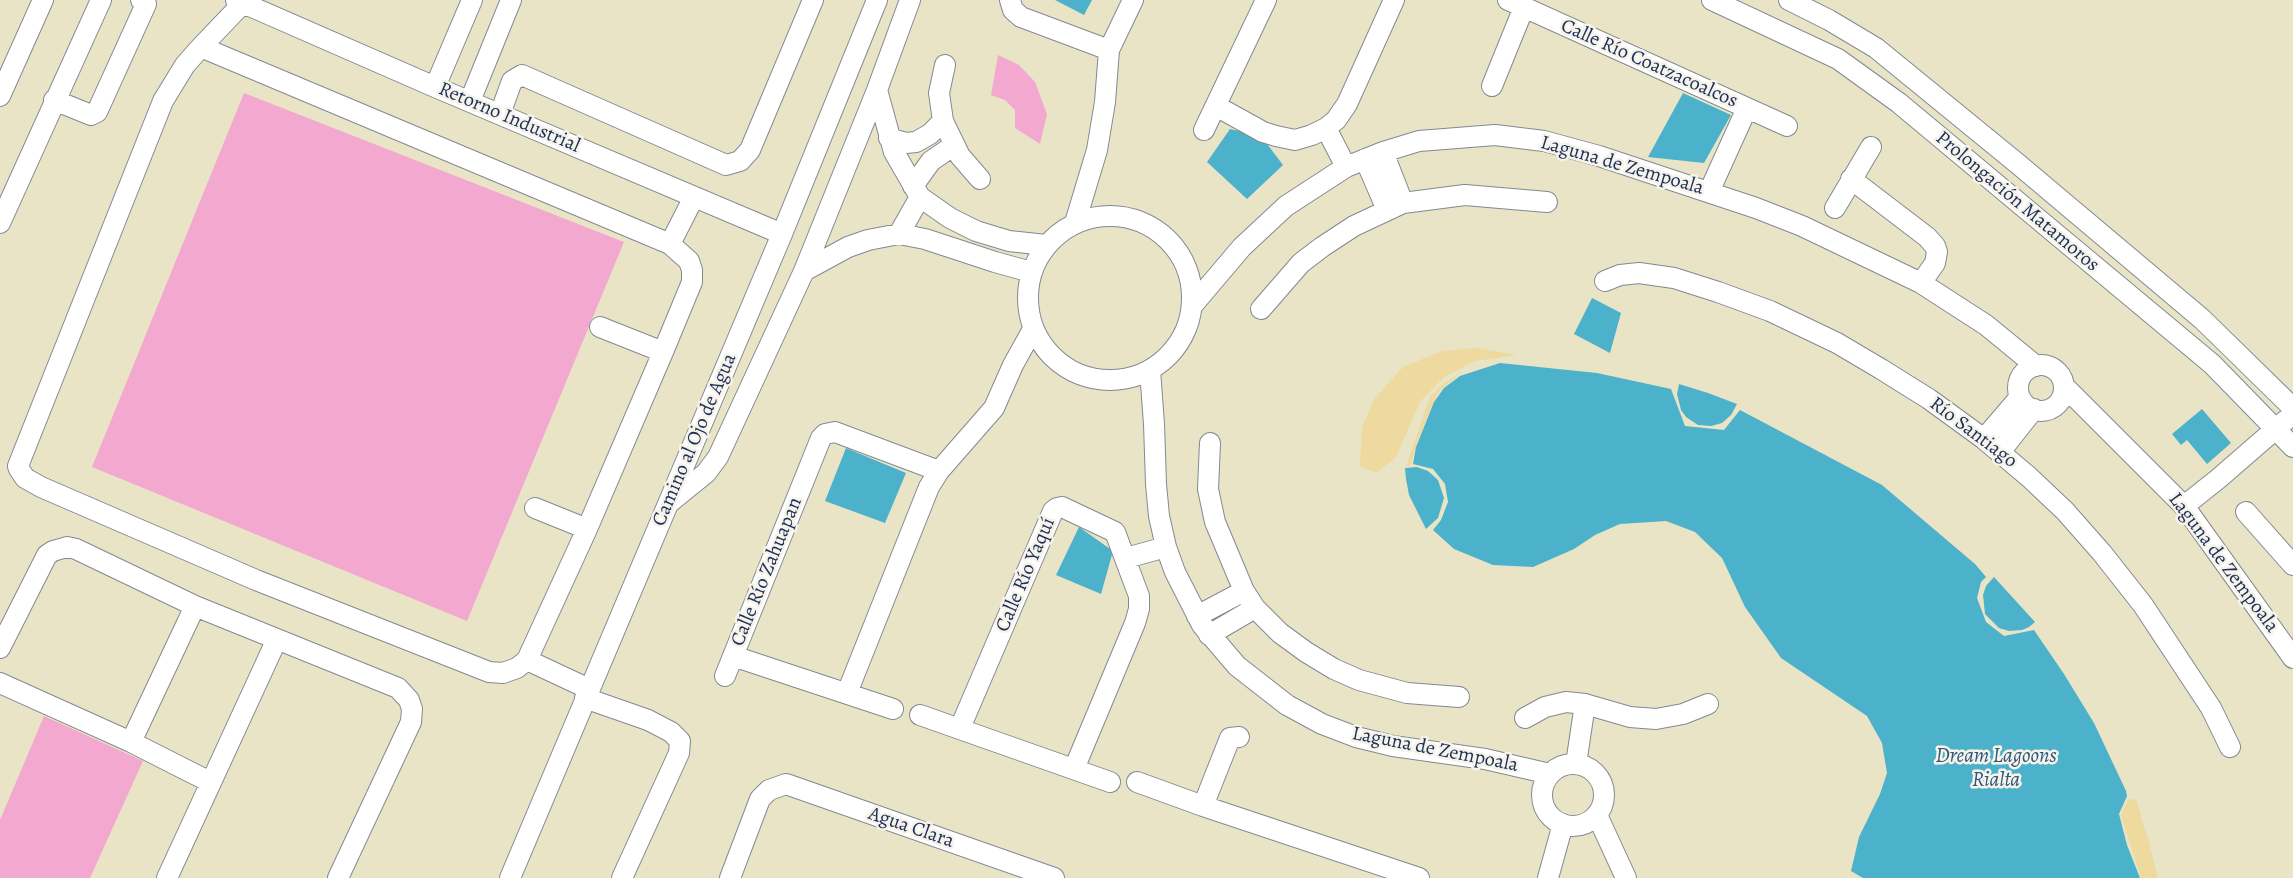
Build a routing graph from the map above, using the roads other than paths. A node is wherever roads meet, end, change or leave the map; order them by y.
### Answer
1 (43, 0) edge
2 (101, 0) edge
3 (141, 0) edge
4 (472, 0) edge
5 (511, 0) edge
6 (813, 0) edge
7 (876, 0) edge
8 (910, 0) edge
9 (1010, 0) edge
10 (1133, 0) edge
11 (1266, 0) edge
12 (1394, 0) edge
13 (1712, 0) edge
14 (1789, 0) edge
15 (240, 1) edge
16 (1516, 4) edge
17 (201, 46) junction
18 (1109, 50) junction
19 (945, 65) dead end
20 (1492, 86) dead end
21 (434, 87) junction
22 (877, 90) junction
23 (0, 96) edge
24 (54, 100) junction
25 (470, 101) junction
26 (1216, 106) junction
27 (1747, 108) junction
28 (500, 114) junction
29 (943, 121) junction
30 (1787, 126) dead end
31 (1326, 128) junction
32 (1204, 130) dead end
33 (889, 138) junction
34 (953, 146) junction
35 (1871, 148) dead end
36 (1374, 155) junction
37 (1346, 167) junction
38 (980, 179) dead end
39 (1851, 179) junction
40 (917, 192) junction
41 (1709, 192) junction
42 (694, 197) junction
43 (1547, 202) dead end
44 (1395, 207) junction
45 (1835, 208) dead end
46 (0, 223) edge
47 (1074, 223) junction
48 (782, 234) junction
49 (899, 234) junction
50 (670, 244) junction
51 (1046, 245) junction
52 (804, 271) junction
53 (1032, 272) junction
54 (1605, 281) dead end
55 (1921, 283) junction
56 (1192, 306) junction
57 (1261, 309) dead end
58 (600, 327) dead end
59 (1034, 329) junction
60 (663, 352) junction
61 (2036, 366) junction
62 (1150, 370) junction
63 (2064, 386) junction
64 (2027, 403) junction
65 (2293, 408) edge
66 (2293, 414) edge
67 (2276, 427) junction
68 (1984, 438) junction
69 (1210, 443) dead end
70 (2293, 447) edge
71 (2000, 452) junction
72 (939, 471) junction
73 (669, 503) junction
74 (2184, 506) junction
75 (535, 508) dead end
76 (2246, 512) dead end
77 (588, 529) junction
78 (1166, 546) junction
79 (1126, 558) junction
80 (2293, 565) edge
81 (1250, 600) junction
82 (195, 606) junction
83 (1197, 616) junction
84 (1209, 635) junction
85 (277, 639) junction
86 (0, 648) edge
87 (733, 656) junction
88 (2293, 658) edge
89 (526, 660) junction
90 (725, 676) dead end
91 (0, 684) edge
92 (847, 693) junction
93 (587, 694) junction
94 (1459, 697) dead end
95 (1585, 704) junction
96 (1708, 704) dead end
97 (893, 709) dead end
98 (920, 715) dead end
99 (1525, 718) dead end
100 (960, 728) junction
101 (1239, 737) dead end
102 (131, 742) junction
103 (2230, 747) dead end
104 (1576, 764) junction
105 (1074, 769) junction
106 (1550, 774) junction
107 (210, 782) junction
108 (1110, 782) dead end
109 (1137, 782) dead end
110 (1203, 806) junction
111 (1597, 815) junction
112 (1563, 824) junction
113 (732, 877) edge
114 (168, 878) edge
115 (338, 878) edge
116 (510, 878) edge
117 (622, 878) edge
118 (1054, 878) edge
119 (1419, 878) edge
120 (1548, 878) edge
121 (1626, 878) edge

1 - 23 street
2 - 24 street
3 - 24 street
4 - 21 street
5 - 25 street
6 - 28 street
7 - 48 street, Camino al Ojo de Agua
8 - 22 street
9 - 18 street
10 - 18 street
11 - 26 street
12 - 31 street
13 - 67 street, Prolongación Matamoros
14 - 65 street
15 - 17 street
15 - 21 street, Retorno Industrial
16 - 20 street, Calle Río Coatzacoalcos
16 - 27 street, Calle Río Coatzacoalcos
17 - 50 street
17 - 89 street
18 - 47 street
19 - 29 street
21 - 25 street, Retorno Industrial
22 - 33 street
22 - 52 street
24 - 46 street
25 - 28 street, Retorno Industrial
26 - 31 street
26 - 32 street
27 - 30 street, Calle Río Coatzacoalcos
27 - 41 street, Calle Río Coatzacoalcos
28 - 42 street, Retorno Industrial
29 - 33 street
29 - 34 street
31 - 37 street
33 - 40 street
34 - 38 street
34 - 40 street
35 - 39 street
36 - 37 street, Laguna de Zempoala
36 - 41 street, Laguna de Zempoala
36 - 44 street
37 - 56 street, Laguna de Zempoala
39 - 45 street
39 - 55 street
40 - 49 street
40 - 51 street
41 - 55 street, Laguna de Zempoala
42 - 48 street, Retorno Industrial
42 - 50 street
43 - 44 street
44 - 57 street
47 - 51 street
47 - 56 street
48 - 73 street, Camino al Ojo de Agua
49 - 52 street
49 - 53 street
50 - 60 street
51 - 53 street
52 - 73 street
53 - 59 street
54 - 68 street, Río Santiago
55 - 61 street, Laguna de Zempoala
56 - 62 street
58 - 60 street
59 - 62 street
59 - 72 street
60 - 77 street
61 - 63 street
61 - 64 street
62 - 78 street, Laguna de Zempoala
63 - 64 street
63 - 74 street, Laguna de Zempoala
64 - 68 street
64 - 71 street
66 - 67 street
67 - 70 street, Prolongación Matamoros
67 - 74 street
68 - 71 street, Río Santiago
69 - 81 street
71 - 103 street, Río Santiago
72 - 87 street, Calle Río Zahuapan
72 - 92 street
73 - 93 street, Camino al Ojo de Agua
74 - 88 street, Laguna de Zempoala
75 - 77 street
76 - 80 street
77 - 89 street
78 - 79 street
78 - 83 street, Laguna de Zempoala
79 - 100 street, Calle Río Yaquí
79 - 105 street, Calle Río Yaquí
81 - 83 street
81 - 84 street
81 - 94 street
82 - 85 street
82 - 86 street
82 - 102 street
83 - 84 street, Laguna de Zempoala
84 - 106 street, Laguna de Zempoala
85 - 107 street
85 - 115 street
87 - 90 street
87 - 92 street, Calle Río Zahuapan
89 - 93 street
91 - 102 street
92 - 97 street, Calle Río Zahuapan
93 - 116 street, Camino al Ojo de Agua
93 - 117 street
95 - 96 street
95 - 99 street
95 - 104 street
98 - 100 street
100 - 105 street
101 - 110 street
102 - 107 street
104 - 106 street
104 - 111 street
105 - 108 street
106 - 112 street
107 - 114 street
109 - 110 street
110 - 119 street
111 - 112 street
111 - 121 street
112 - 120 street
113 - 118 street, Agua Clara

